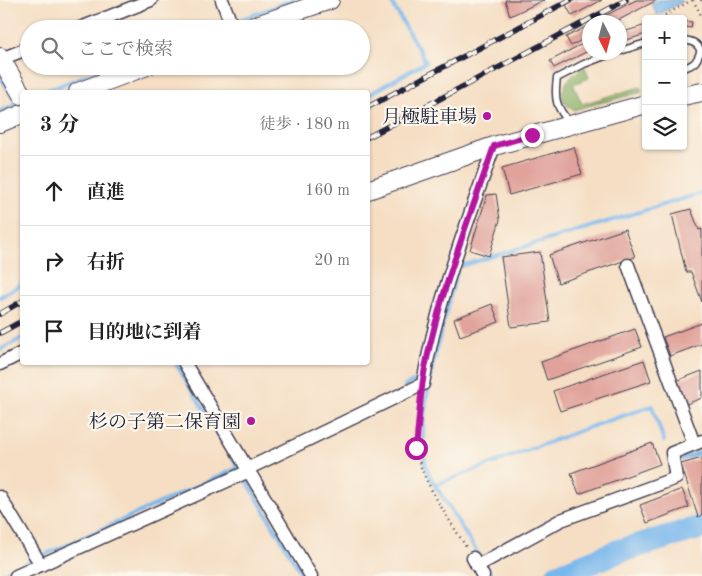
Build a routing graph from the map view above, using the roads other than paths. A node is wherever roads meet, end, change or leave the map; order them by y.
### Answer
1 (151, 0) edge
2 (222, 0) edge
3 (330, 0) edge
4 (101, 20) edge
5 (232, 20) edge
6 (254, 20) edge
7 (699, 42) edge
8 (642, 44) edge
9 (627, 49) edge
10 (20, 51) edge
11 (701, 52) edge
12 (0, 58) edge
13 (594, 60) edge
14 (687, 67) edge
15 (123, 75) edge
16 (83, 90) edge
17 (20, 92) edge
18 (702, 92) edge
19 (687, 95) edge
20 (642, 105) edge
21 (20, 114) edge
22 (0, 123) edge
23 (572, 124) junction
24 (494, 146) junction
25 (370, 189) edge
26 (628, 265) dead end
27 (20, 354) edge
28 (0, 364) edge
29 (186, 365) edge
30 (698, 443) edge
31 (245, 470) junction
32 (0, 497) edge
33 (38, 561) junction
34 (480, 565) edge
35 (16, 576) edge
36 (311, 576) edge

1 - 4 street
2 - 5 street
3 - 6 street
7 - 11 lane
8 - 9 lane
10 - 12 street
11 - 14 lane
12 - 17 street
13 - 23 lane
15 - 16 street
18 - 19 street
20 - 23 street
21 - 22 street
23 - 24 street
24 - 25 street
24 - 31 street
26 - 30 street
27 - 28 street
29 - 31 street
30 - 34 street
31 - 33 street
31 - 36 street
32 - 33 street
33 - 35 street

